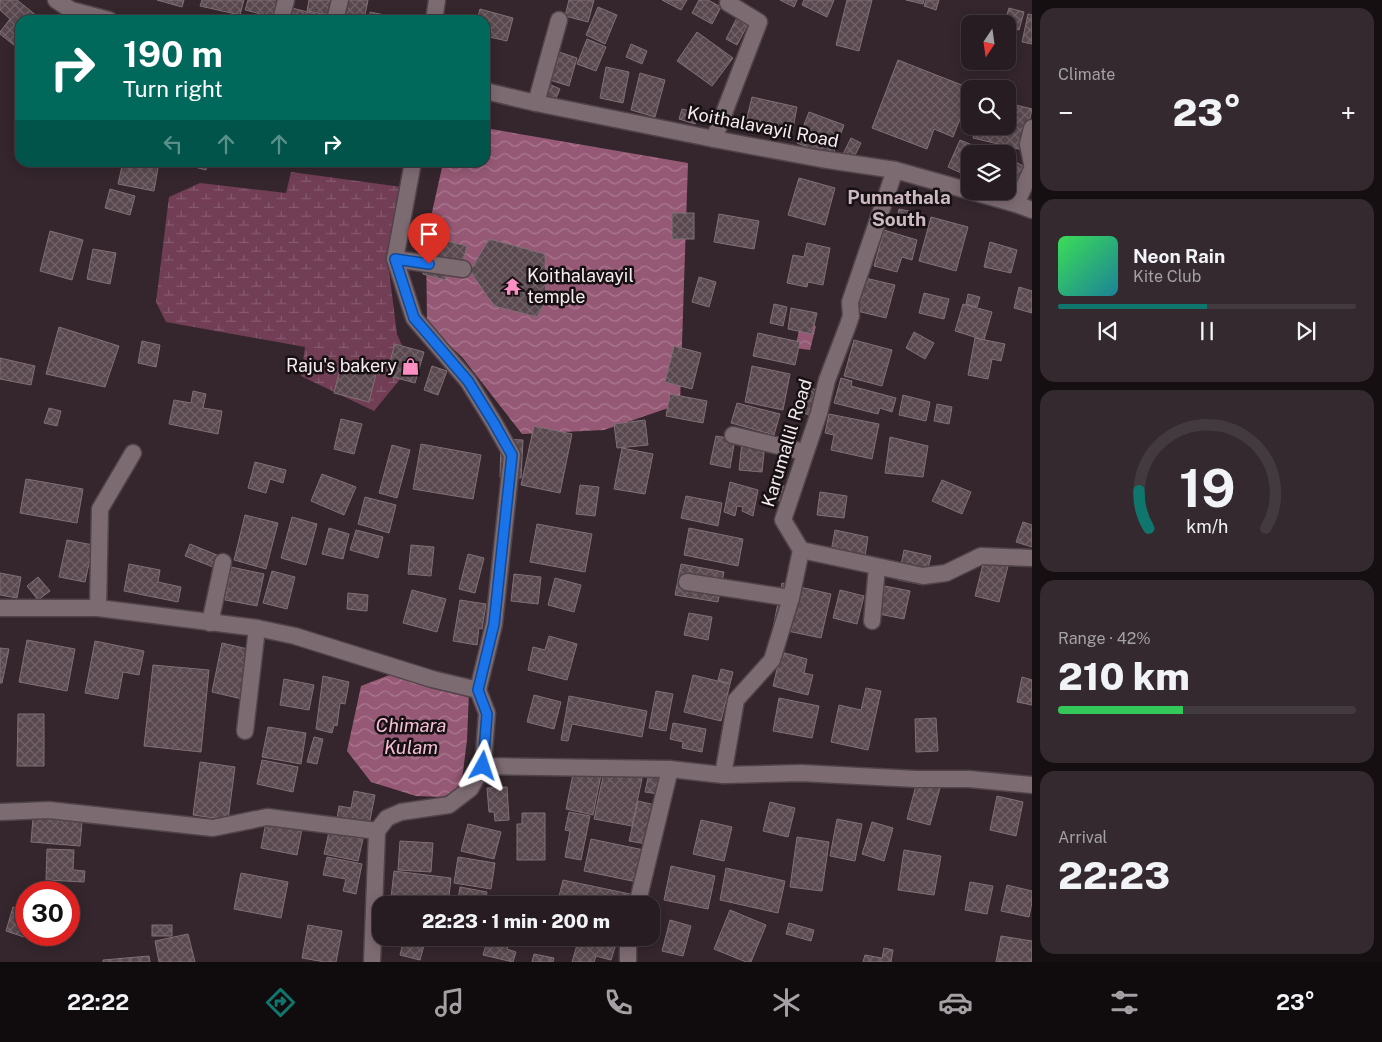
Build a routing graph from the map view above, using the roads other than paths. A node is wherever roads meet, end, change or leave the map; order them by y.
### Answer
1 (56, 0) edge
2 (286, 0) edge
3 (340, 0) edge
4 (437, 0) edge
5 (728, 3) dead end
6 (90, 15) edge
7 (282, 15) edge
8 (336, 15) edge
9 (435, 15) edge
10 (559, 20) dead end
11 (490, 92) edge
12 (536, 103) junction
13 (1032, 128) edge
14 (714, 139) junction
15 (1032, 164) edge
16 (413, 167) edge
17 (1032, 169) edge
18 (895, 170) junction
19 (1016, 204) junction
20 (1032, 210) edge
21 (395, 259) junction
22 (464, 268) dead end
23 (733, 435) dead end
24 (133, 452) dead end
25 (804, 452) junction
26 (802, 550) junction
27 (1032, 558) edge
28 (223, 562) dead end
29 (877, 568) junction
30 (687, 582) dead end
31 (791, 598) junction
32 (0, 608) edge
33 (98, 608) junction
34 (872, 620) dead end
35 (210, 623) junction
36 (257, 628) junction
37 (478, 690) junction
38 (245, 731) dead end
39 (483, 766) junction
40 (670, 769) junction
41 (723, 775) junction
42 (1032, 785) edge
43 (0, 812) edge
44 (377, 831) junction
45 (639, 896) edge
46 (627, 946) edge
47 (372, 962) edge
48 (628, 962) edge

1 - 6 street
2 - 7 street
3 - 8 street
4 - 9 street
5 - 14 street
10 - 12 street
11 - 12 street, Koithalavayil Road
12 - 14 street, Koithalavayil Road
13 - 15 street
14 - 18 street, Koithalavayil Road
16 - 21 street
17 - 19 street
18 - 19 street, Koithalavayil Road
18 - 25 street, Karumallil Road
19 - 20 street, Koithalavayil Road
21 - 22 street
21 - 37 street
23 - 25 street
24 - 33 street
25 - 26 street, Karumallil Road
26 - 29 street
26 - 31 street
27 - 29 street
28 - 35 street
29 - 34 street
30 - 31 street
31 - 41 street
32 - 33 street
33 - 35 street
35 - 36 street
36 - 37 street
36 - 38 street
37 - 39 street
39 - 40 street
39 - 44 street
40 - 41 street
40 - 45 street
41 - 42 street
43 - 44 street
44 - 47 street
46 - 48 street

